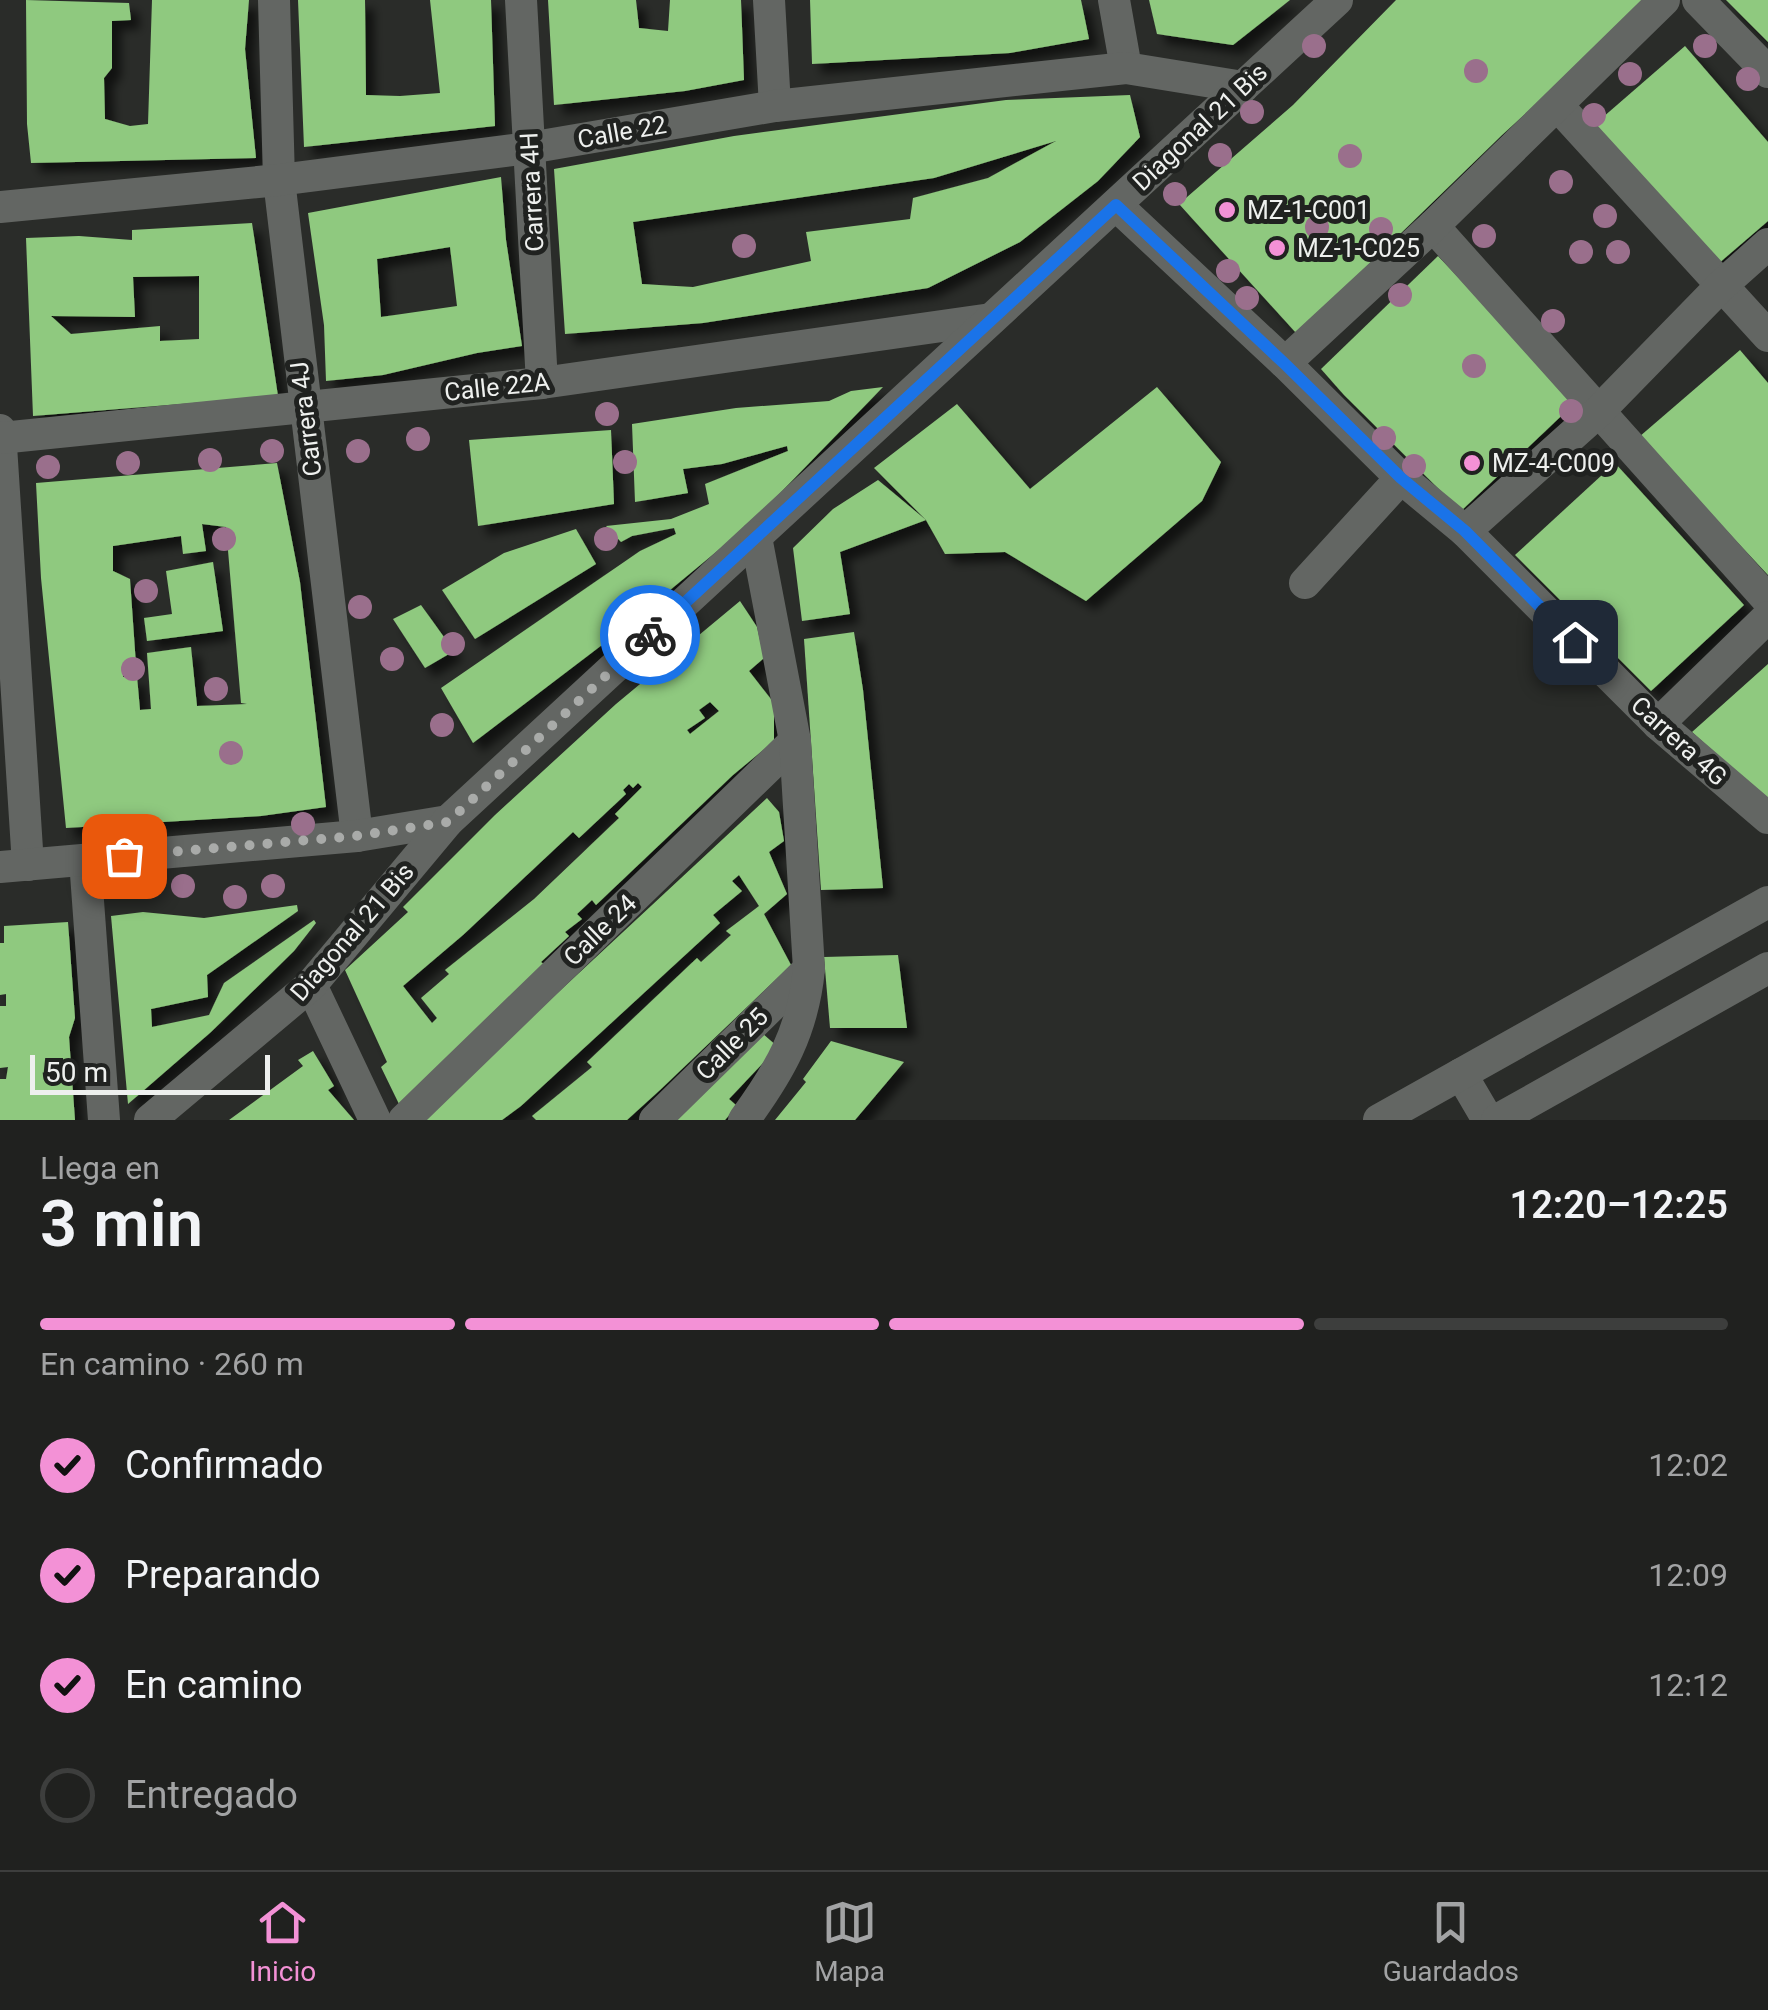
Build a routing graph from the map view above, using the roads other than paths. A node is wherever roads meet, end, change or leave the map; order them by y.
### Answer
1 (274, 0) edge
2 (521, 0) edge
3 (769, 0) edge
4 (1114, 0) edge
5 (1337, 0) edge
6 (1664, 0) edge
7 (1698, 0) edge
8 (1126, 68) junction
9 (1768, 72) edge
10 (1243, 87) junction
11 (775, 106) junction
12 (1558, 106) junction
13 (529, 148) junction
14 (279, 180) junction
15 (1116, 205) junction
16 (0, 206) edge
17 (1433, 226) junction
18 (1768, 244) edge
19 (1722, 285) junction
20 (992, 320) junction
21 (1768, 336) edge
22 (1285, 364) junction
23 (542, 383) junction
24 (304, 408) junction
25 (1598, 412) junction
26 (0, 430) edge
27 (0, 438) edge
28 (1401, 478) junction
29 (1465, 531) junction
30 (756, 537) junction
31 (1305, 583) dead end
32 (1768, 600) edge
33 (1768, 616) edge
34 (1658, 724) junction
35 (795, 741) junction
36 (1768, 818) edge
37 (448, 822) junction
38 (356, 836) junction
39 (85, 860) junction
40 (14, 866) edge
41 (1765, 909) edge
42 (1768, 968) edge
43 (809, 969) junction
44 (312, 985) junction
45 (1461, 1074) junction
46 (104, 1120) edge
47 (150, 1120) edge
48 (375, 1120) edge
49 (404, 1120) edge
50 (655, 1120) edge
51 (744, 1120) edge
52 (1379, 1120) edge
53 (1488, 1120) edge
54 (1497, 1120) edge

1 - 14 street, Carrera 4J
2 - 13 street, Carrera 4H
3 - 11 street
4 - 8 street
5 - 10 street, Diagonal 21 Bis
6 - 12 street
7 - 9 street
8 - 10 street, Calle 22
8 - 11 street, Calle 22
10 - 15 street, Diagonal 21 Bis
11 - 13 street, Calle 22
12 - 17 street
12 - 19 street
13 - 14 street, Calle 22
13 - 23 street, Carrera 4H
14 - 16 street, Calle 22
14 - 24 street, Carrera 4J
15 - 20 street, Diagonal 21 Bis
15 - 22 street, Carrera 4G
17 - 22 street
17 - 25 street
18 - 19 street
19 - 21 street
19 - 25 street
20 - 23 street, Calle 22A
20 - 30 street, Diagonal 21 Bis
22 - 28 street, Carrera 4G
23 - 24 street, Calle 22A
24 - 27 street, Calle 22A
24 - 38 street, Carrera 4J
25 - 29 street
25 - 32 street
26 - 27 street
27 - 40 street
28 - 29 street, Carrera 4G
28 - 31 street
29 - 34 street, Carrera 4G
30 - 35 street
30 - 37 street, Diagonal 21 Bis
33 - 34 street
34 - 36 street, Carrera 4G
35 - 43 street
35 - 49 street, Calle 24
37 - 38 street
37 - 44 street, Diagonal 21 Bis
38 - 39 street
39 - 40 street
39 - 46 street
41 - 45 street
42 - 54 street
43 - 50 street, Calle 25
43 - 51 street
44 - 47 street, Diagonal 21 Bis
44 - 48 street
45 - 52 street
45 - 53 street

